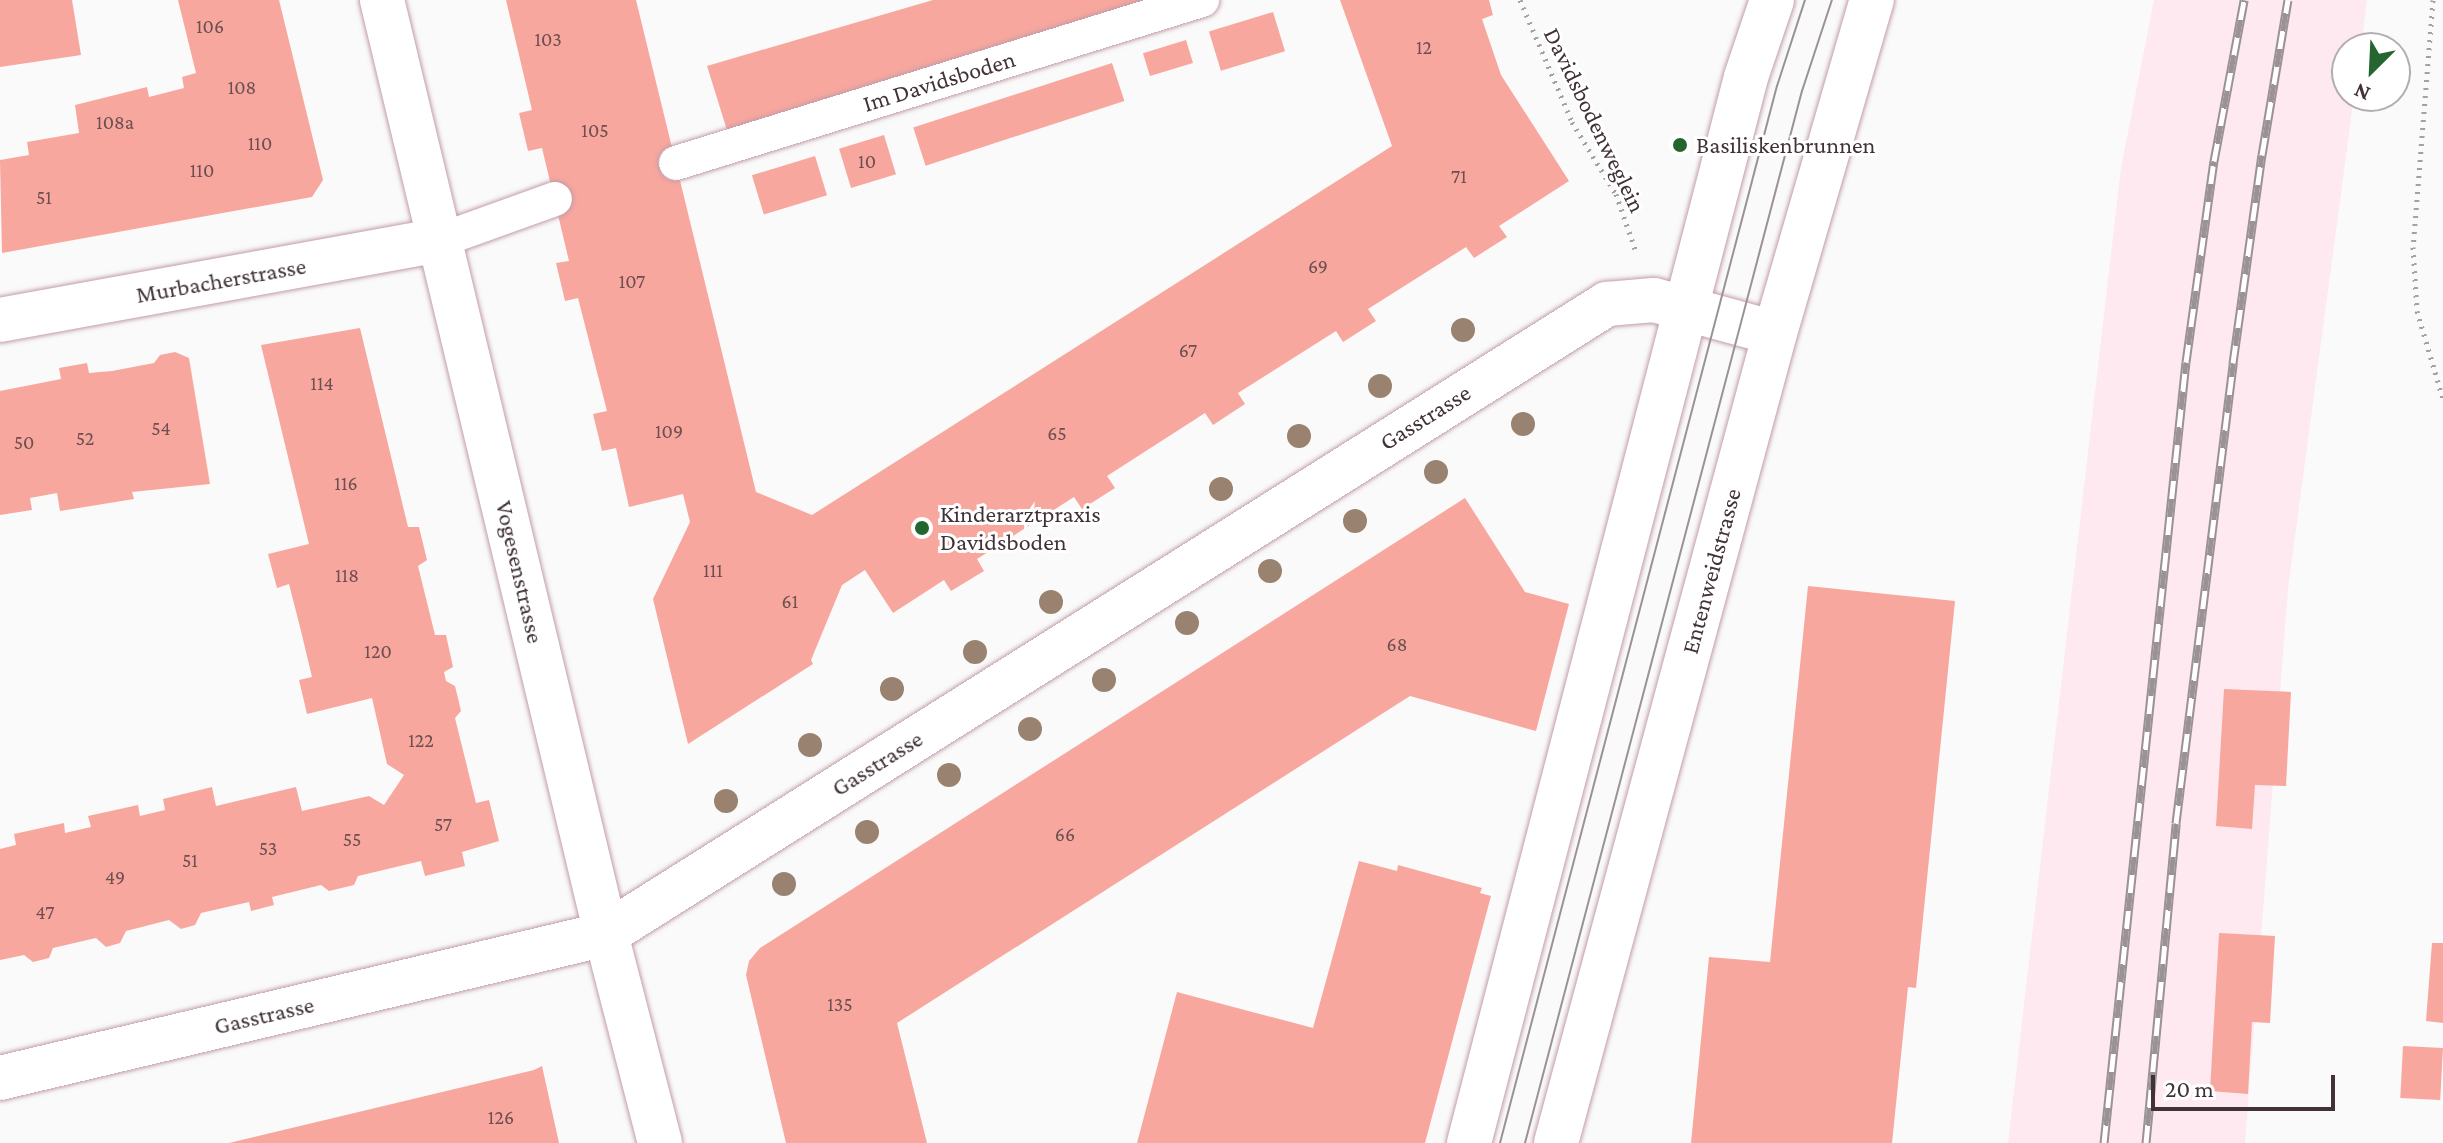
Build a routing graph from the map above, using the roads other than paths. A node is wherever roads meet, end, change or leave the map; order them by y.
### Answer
1 (382, 0) edge
2 (1202, 0) edge
3 (1772, 0) edge
4 (1872, 0) edge
5 (676, 163) dead end
6 (555, 199) dead end
7 (441, 240) junction
8 (1670, 304) junction
9 (0, 320) edge
10 (1775, 333) junction
11 (606, 934) junction
12 (0, 1078) edge
13 (660, 1143) edge
14 (1469, 1143) edge
15 (1556, 1143) edge

1 - 7 street, Vogesenstrasse
2 - 5 lane, Im Davidsboden
3 - 8 street
4 - 10 street, Entenweidstrasse
6 - 7 lane
7 - 9 street, Murbacherstrasse
7 - 11 street, Vogesenstrasse
8 - 10 street
8 - 11 street, Gasstrasse
8 - 14 street
10 - 15 street, Entenweidstrasse
11 - 12 street, Gasstrasse
11 - 13 street, Vogesenstrasse

